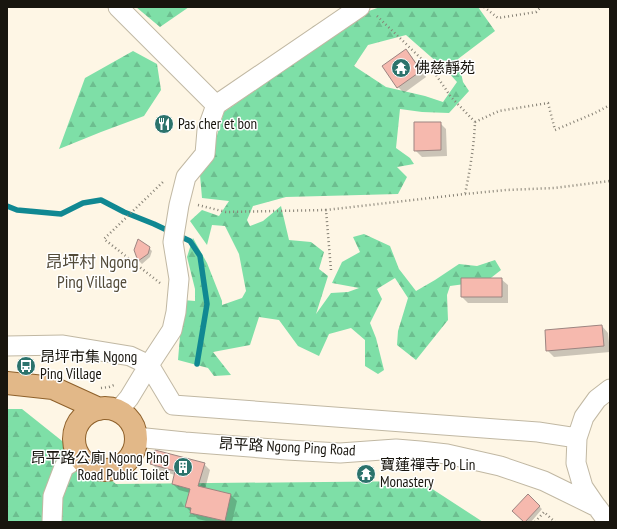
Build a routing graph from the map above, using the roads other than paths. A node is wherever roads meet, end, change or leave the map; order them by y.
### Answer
1 (118, 7) edge
2 (366, 10) edge
3 (216, 105) junction
4 (7, 346) edge
5 (149, 365) junction
6 (7, 383) edge
7 (53, 388) junction
8 (610, 389) edge
9 (108, 410) junction
10 (77, 427) junction
11 (136, 437) junction
12 (577, 438) junction
13 (80, 457) junction
14 (605, 516) edge
15 (52, 522) edge

1 - 3 street
2 - 3 street
3 - 5 street
4 - 5 street
5 - 9 street
5 - 12 street
6 - 7 main road
7 - 9 main road
7 - 10 main road
8 - 12 street
9 - 10 main road
9 - 11 main road
10 - 13 main road
11 - 13 main road
11 - 14 street, 昂平路 Ngong Ping Road
12 - 14 street
13 - 15 street

